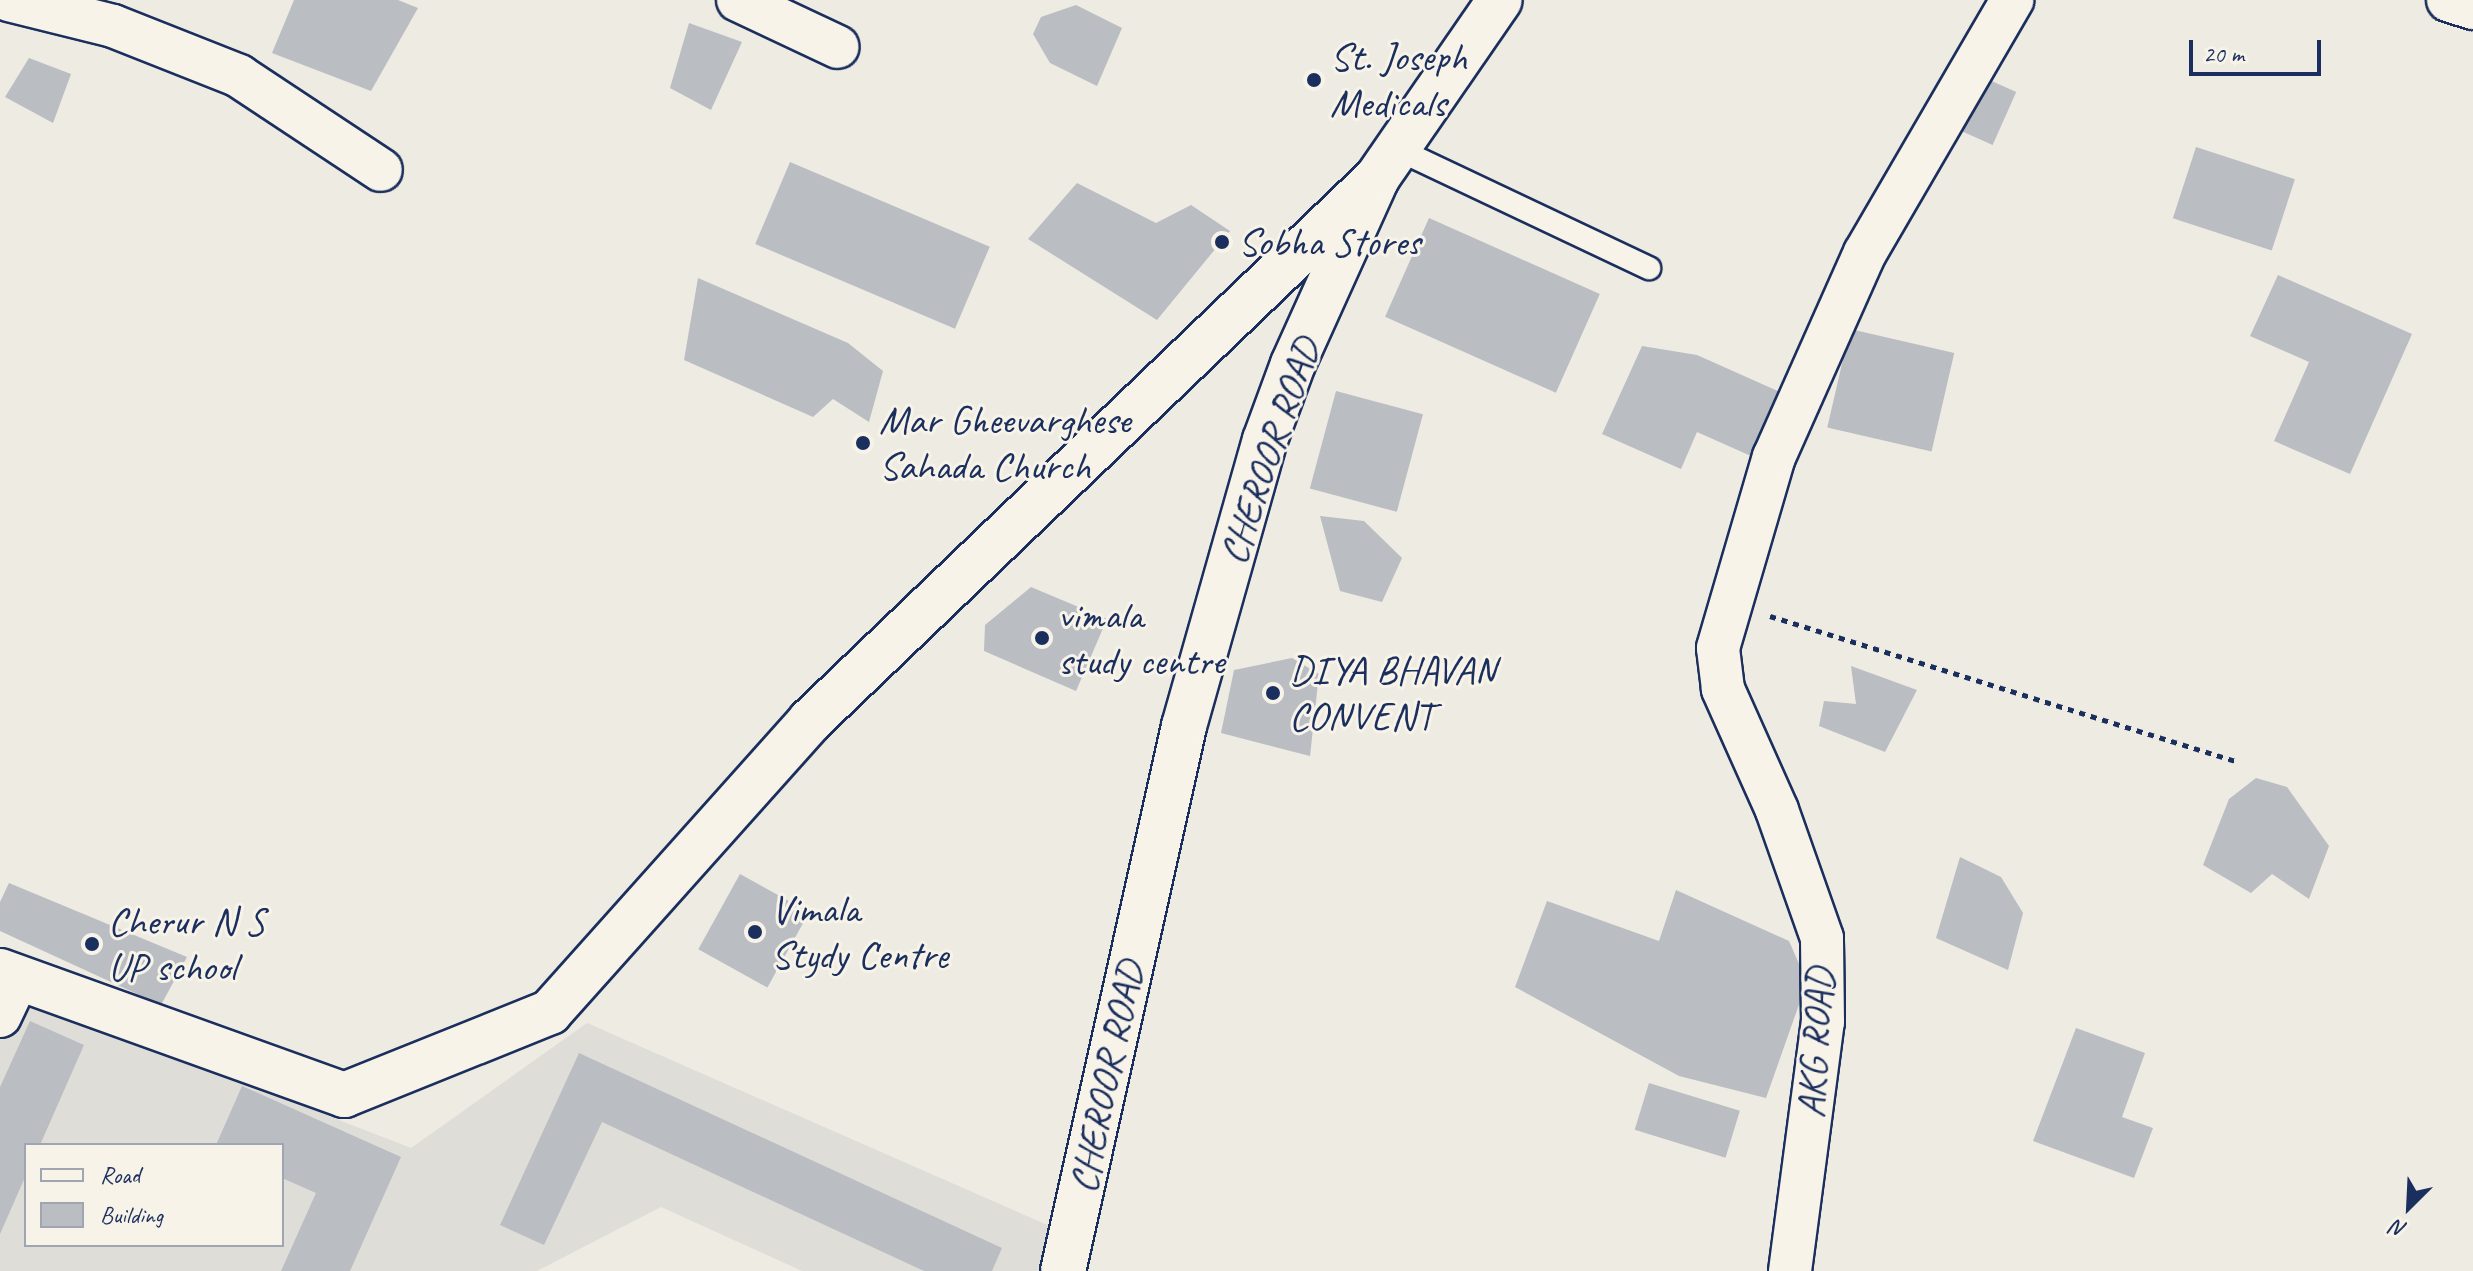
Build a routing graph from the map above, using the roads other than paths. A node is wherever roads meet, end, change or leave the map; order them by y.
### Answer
1 (9, 0) edge
2 (738, 0) edge
3 (1500, 0) edge
4 (2012, 0) edge
5 (2448, 0) edge
6 (2473, 8) edge
7 (838, 47) dead end
8 (1387, 163) junction
9 (381, 170) dead end
10 (1649, 268) dead end
11 (6, 988) edge
12 (1063, 1271) edge
13 (1790, 1271) edge

1 - 9 street
2 - 7 street
3 - 8 main road, CHEROOR ROAD
4 - 13 street, AKG ROAD
5 - 6 street
8 - 10 lane
8 - 11 main road
8 - 12 main road, CHEROOR ROAD

